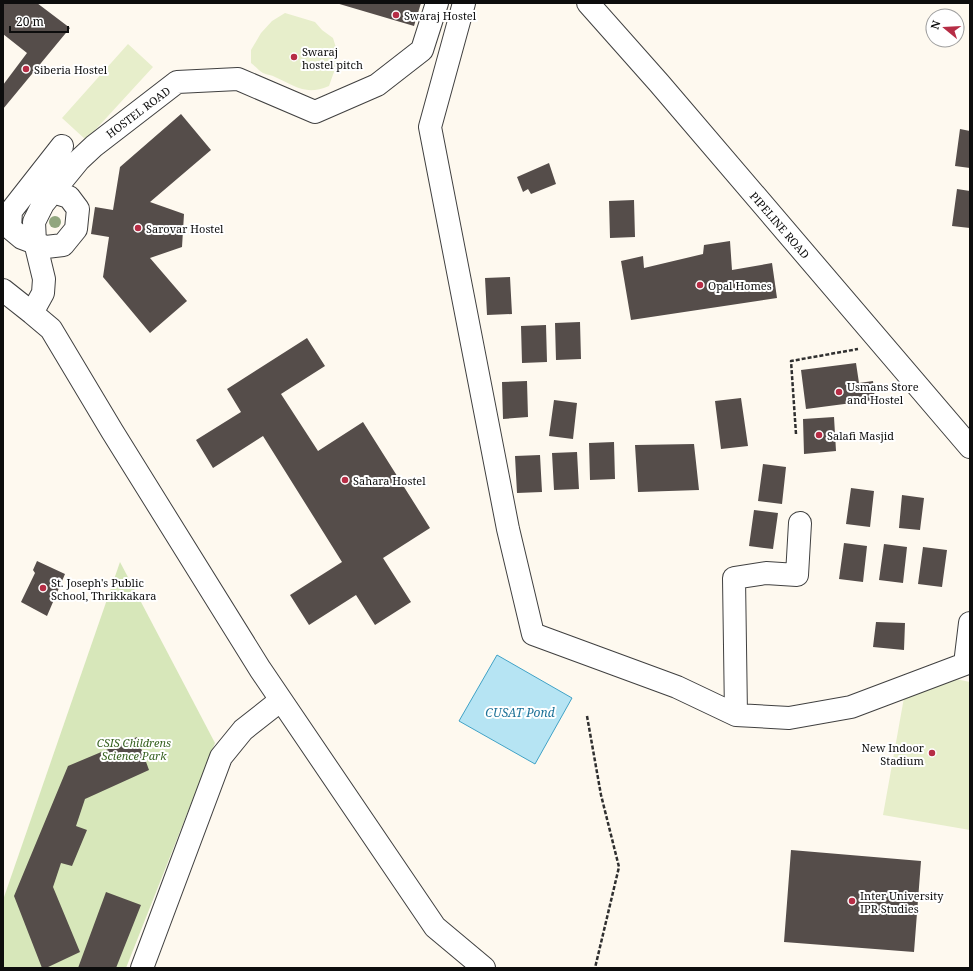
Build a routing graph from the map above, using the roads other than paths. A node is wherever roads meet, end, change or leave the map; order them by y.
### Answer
1 (437, 3) edge
2 (464, 3) edge
3 (588, 3) edge
4 (62, 146) dead end
5 (53, 192) junction
6 (35, 242) junction
7 (3, 290) edge
8 (32, 313) junction
9 (970, 447) edge
10 (800, 523) dead end
11 (970, 623) edge
12 (281, 700) junction
13 (736, 716) junction
14 (142, 968) edge
15 (484, 968) edge

1 - 5 street, HOSTEL ROAD
2 - 13 street
3 - 9 street, PIPELINE ROAD
4 - 6 street
5 - 6 street, HOSTEL ROAD
5 - 6 street
6 - 8 street, HOSTEL ROAD
7 - 8 street
8 - 12 street
10 - 13 street
11 - 13 street
12 - 14 street
12 - 15 street

